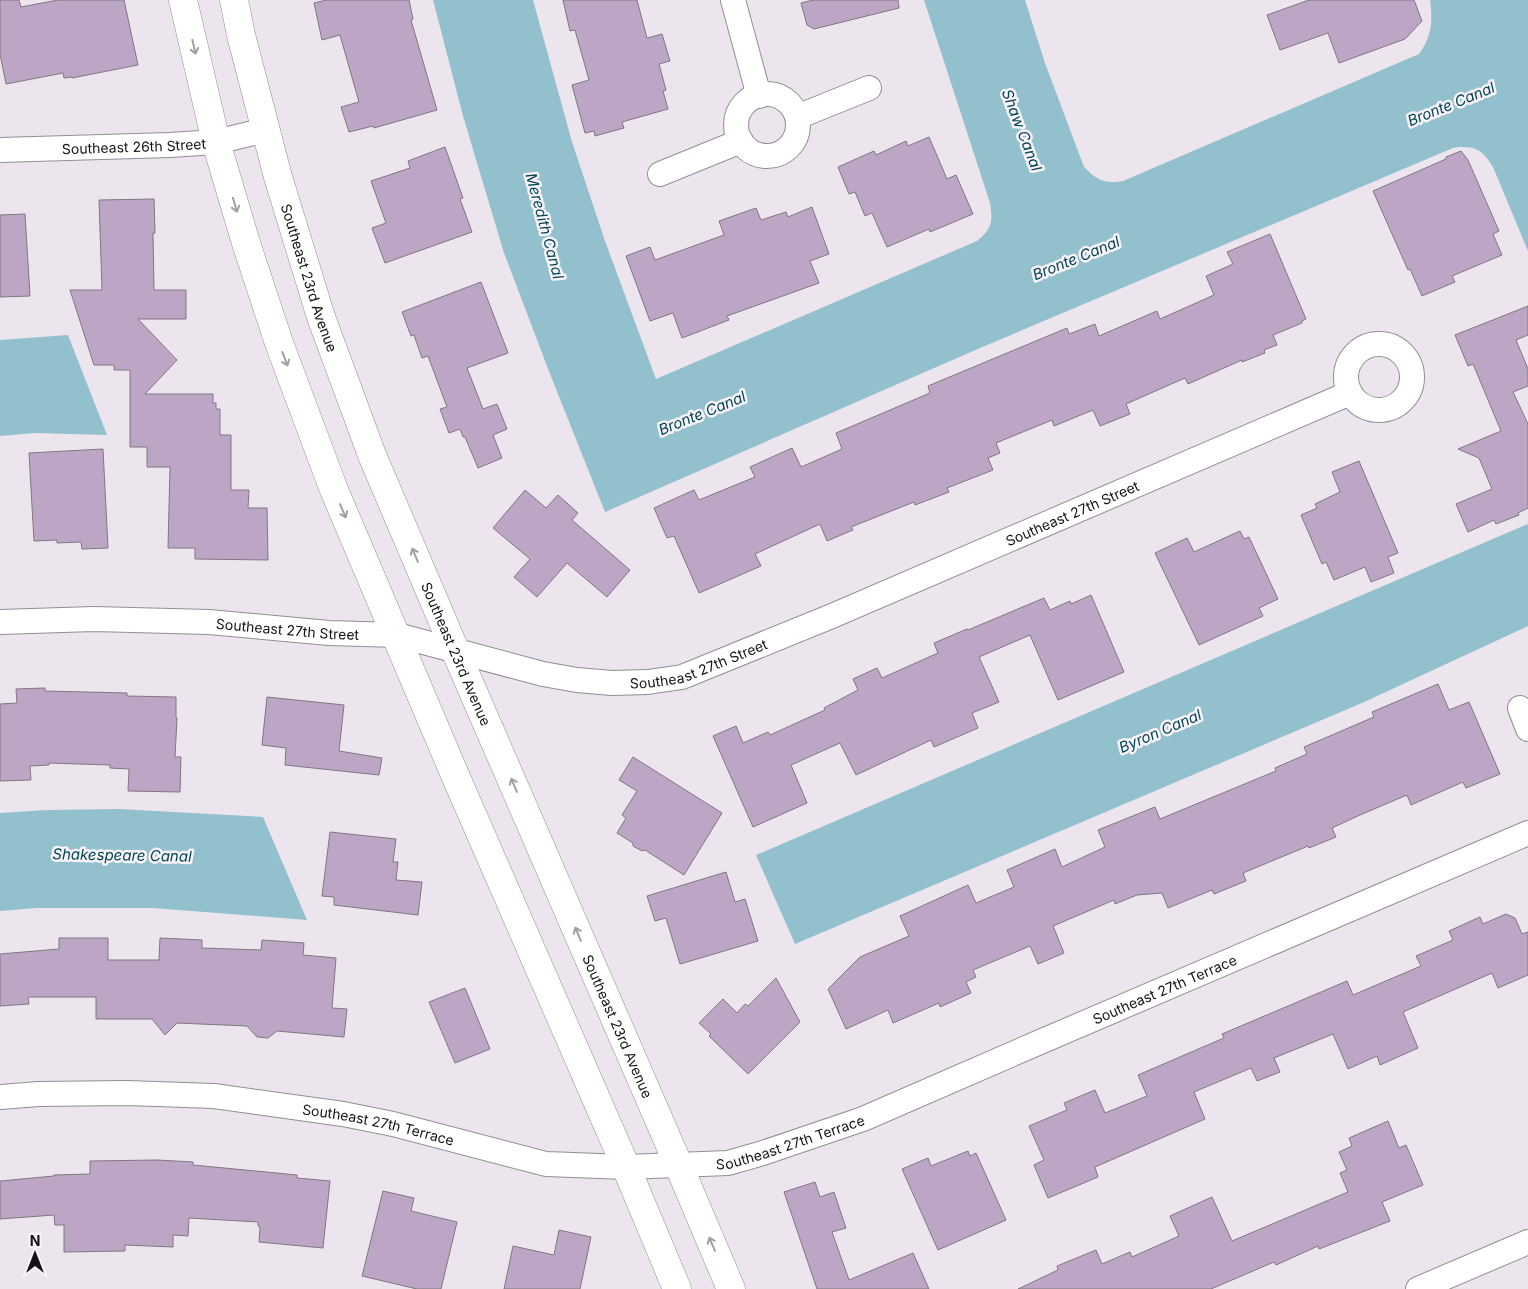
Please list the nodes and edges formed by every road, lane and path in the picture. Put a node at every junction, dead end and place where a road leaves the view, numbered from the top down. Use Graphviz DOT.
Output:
graph roads {
  1 [pos="183,0"];
  2 [pos="234,0"];
  3 [pos="733,0"];
  4 [pos="869,88"];
  5 [pos="758,96"];
  6 [pos="797,117"];
  7 [pos="266,130"];
  8 [pos="741,141"];
  9 [pos="216,142"];
  10 [pos="0,150"];
  11 [pos="660,174"];
  12 [pos="1350,394"];
  13 [pos="0,622"];
  14 [pos="397,635"];
  15 [pos="455,650"];
  16 [pos="1528,833"];
  17 [pos="0,1097"];
  18 [pos="679,1166"];
  19 [pos="626,1167"];
  20 [pos="1528,1242"];
  21 [pos="677,1289"];
  22 [pos="731,1289"];
  23 [pos="1418,1289"];
  1 -- 9 [label="street, one-way"];
  2 -- 7 [label="street, Southeast 23rd Avenue"];
  3 -- 5 [label="street"];
  4 -- 6 [label="street"];
  5 -- 6 [label="street"];
  5 -- 8 [label="street"];
  6 -- 8 [label="street"];
  7 -- 9 [label="street, Southeast 26th Street"];
  15 -- 7 [label="street, Southeast 23rd Avenue, one-way"];
  8 -- 11 [label="street"];
  9 -- 10 [label="street, Southeast 26th Street"];
  9 -- 14 [label="street, one-way"];
  12 -- 15 [label="street, Southeast 27th Street"];
  13 -- 14 [label="street, Southeast 27th Street"];
  14 -- 15 [label="street, Southeast 27th Street"];
  14 -- 19 [label="street"];
  18 -- 15 [label="street, Southeast 23rd Avenue, one-way"];
  16 -- 18 [label="street, Southeast 27th Terrace"];
  17 -- 19 [label="street, Southeast 27th Terrace"];
  18 -- 19 [label="street, Southeast 27th Terrace"];
  22 -- 18 [label="street, Southeast 23rd Avenue, one-way"];
  19 -- 21 [label="street"];
  20 -- 23 [label="street"];
}
